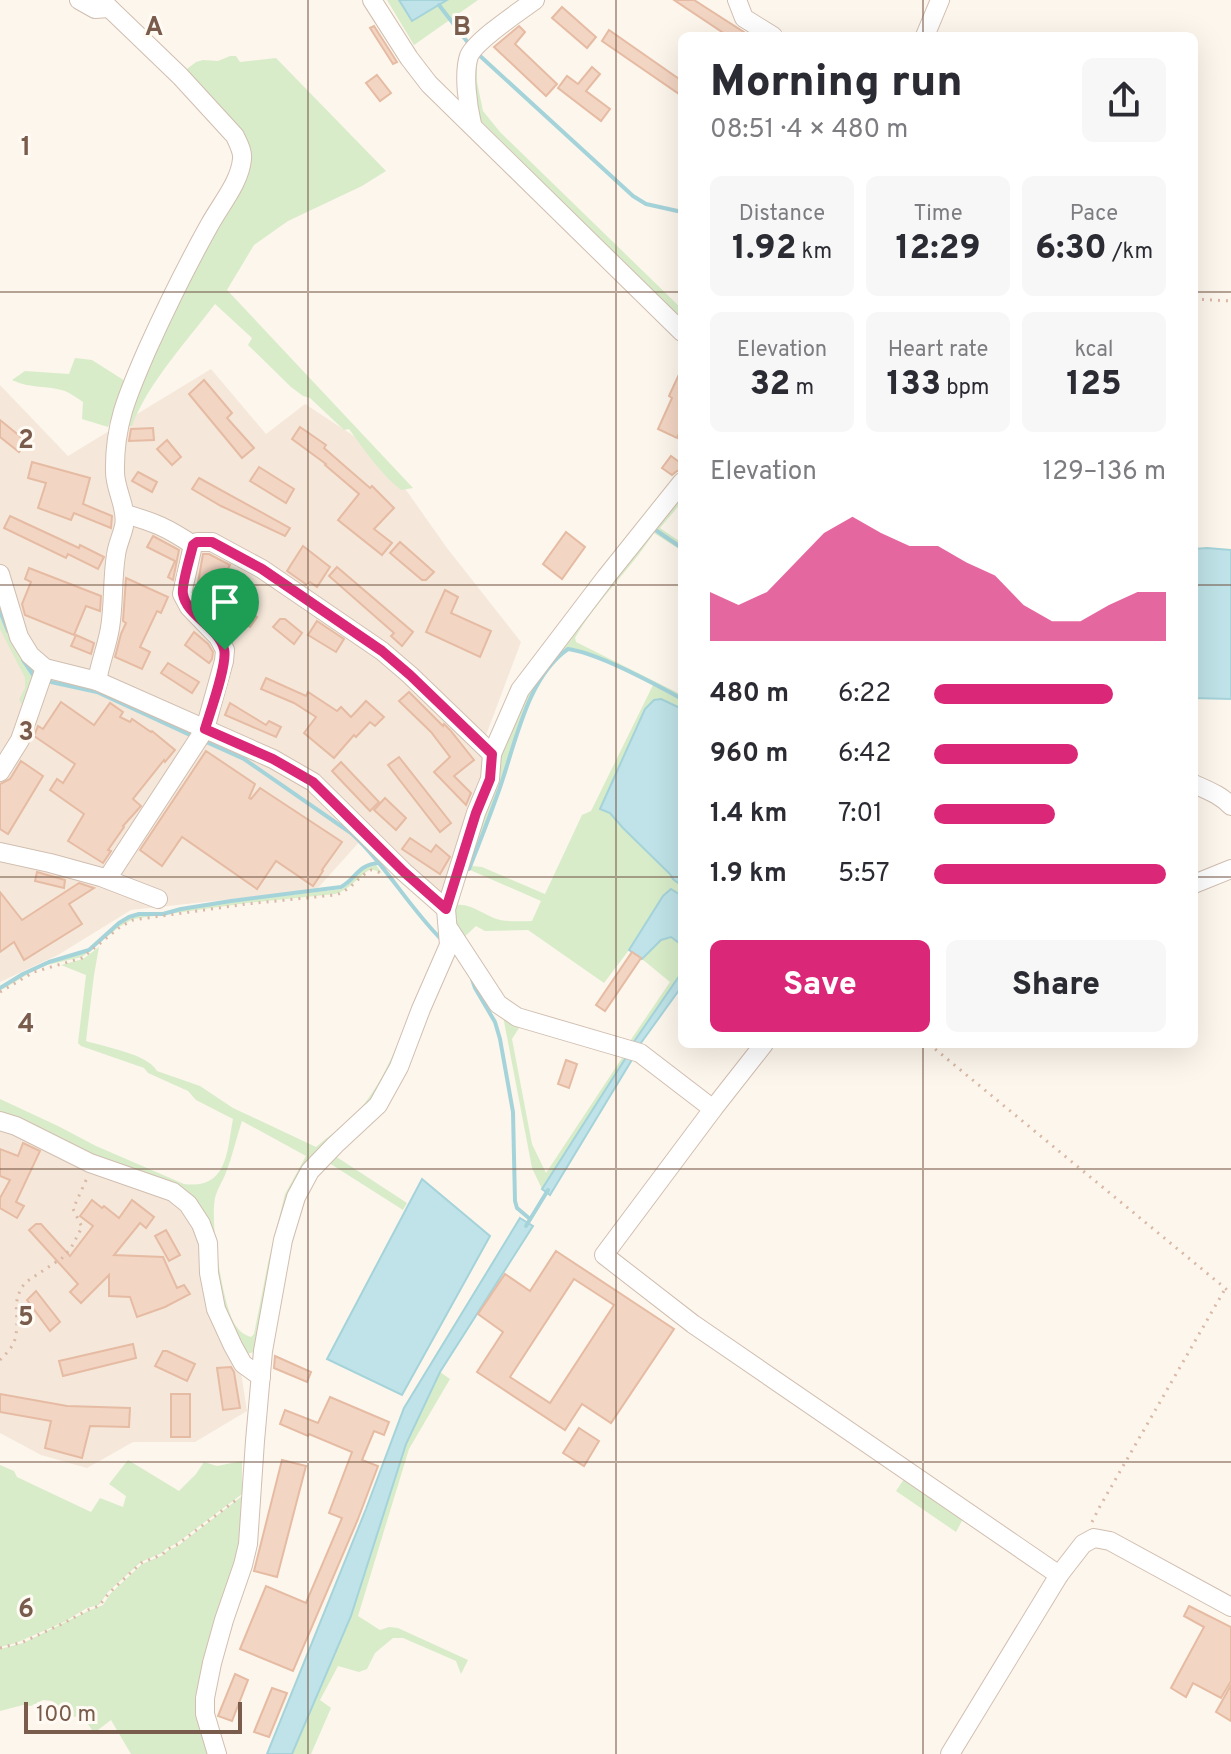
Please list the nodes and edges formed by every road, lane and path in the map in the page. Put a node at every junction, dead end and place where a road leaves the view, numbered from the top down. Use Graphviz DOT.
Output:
graph roads {
  1 [pos="79,0"];
  2 [pos="372,0"];
  3 [pos="535,0"];
  4 [pos="737,0"];
  5 [pos="940,0"];
  6 [pos="105,4"];
  7 [pos="767,32"];
  8 [pos="927,32"];
  9 [pos="472,124"];
  10 [pos="1198,299"];
  11 [pos="1231,301"];
  12 [pos="678,328"];
  13 [pos="678,487"];
  14 [pos="125,514"];
  15 [pos="193,545"];
  16 [pos="0,574"];
  17 [pos="45,668"];
  18 [pos="97,681"];
  19 [pos="205,729"];
  20 [pos="492,754"];
  21 [pos="0,772"];
  22 [pos="1198,786"];
  23 [pos="1231,806"];
  24 [pos="0,852"];
  25 [pos="1231,869"];
  26 [pos="404,872"];
  27 [pos="107,879"];
  28 [pos="1198,882"];
  29 [pos="158,899"];
  30 [pos="447,918"];
  31 [pos="0,992"];
  32 [pos="761,1048"];
  33 [pos="934,1048"];
  34 [pos="713,1109"];
  35 [pos="0,1121"];
  36 [pos="94,1164"];
  37 [pos="1225,1288"];
  38 [pos="1231,1293"];
  39 [pos="0,1360"];
  40 [pos="261,1377"];
  41 [pos="252,1487"];
  42 [pos="1083,1544"];
  43 [pos="1059,1575"];
  44 [pos="1231,1607"];
  45 [pos="0,1648"];
  46 [pos="217,1754"];
  47 [pos="950,1754"];
  1 -- 6 [label="street"];
  2 -- 9 [label="street"];
  3 -- 9 [label="street"];
  4 -- 7 [label="street"];
  5 -- 8 [label="street"];
  6 -- 14 [label="street"];
  9 -- 12 [label="street"];
  10 -- 11 [label="path"];
  13 -- 20 [label="street"];
  14 -- 15 [label="street"];
  14 -- 18 [label="street"];
  15 -- 19 [label="street"];
  15 -- 20 [label="street"];
  16 -- 17 [label="street"];
  17 -- 18 [label="street"];
  17 -- 21 [label="street"];
  18 -- 19 [label="street"];
  19 -- 26 [label="street"];
  19 -- 27 [label="street"];
  20 -- 30 [label="street"];
  22 -- 23 [label="street"];
  24 -- 27 [label="street"];
  25 -- 28 [label="street"];
  26 -- 30 [label="street"];
  26 -- 31 [label="path"];
  27 -- 29 [label="street"];
  30 -- 34 [label="street"];
  30 -- 40 [label="street"];
  32 -- 34 [label="street"];
  33 -- 37 [label="path"];
  34 -- 43 [label="street"];
  35 -- 36 [label="street"];
  36 -- 39 [label="path"];
  36 -- 40 [label="street"];
  37 -- 38 [label="path"];
  37 -- 42 [label="path"];
  40 -- 41 [label="street"];
  41 -- 45 [label="path"];
  41 -- 46 [label="street"];
  42 -- 43 [label="street"];
  42 -- 44 [label="street"];
  43 -- 47 [label="street"];
}
